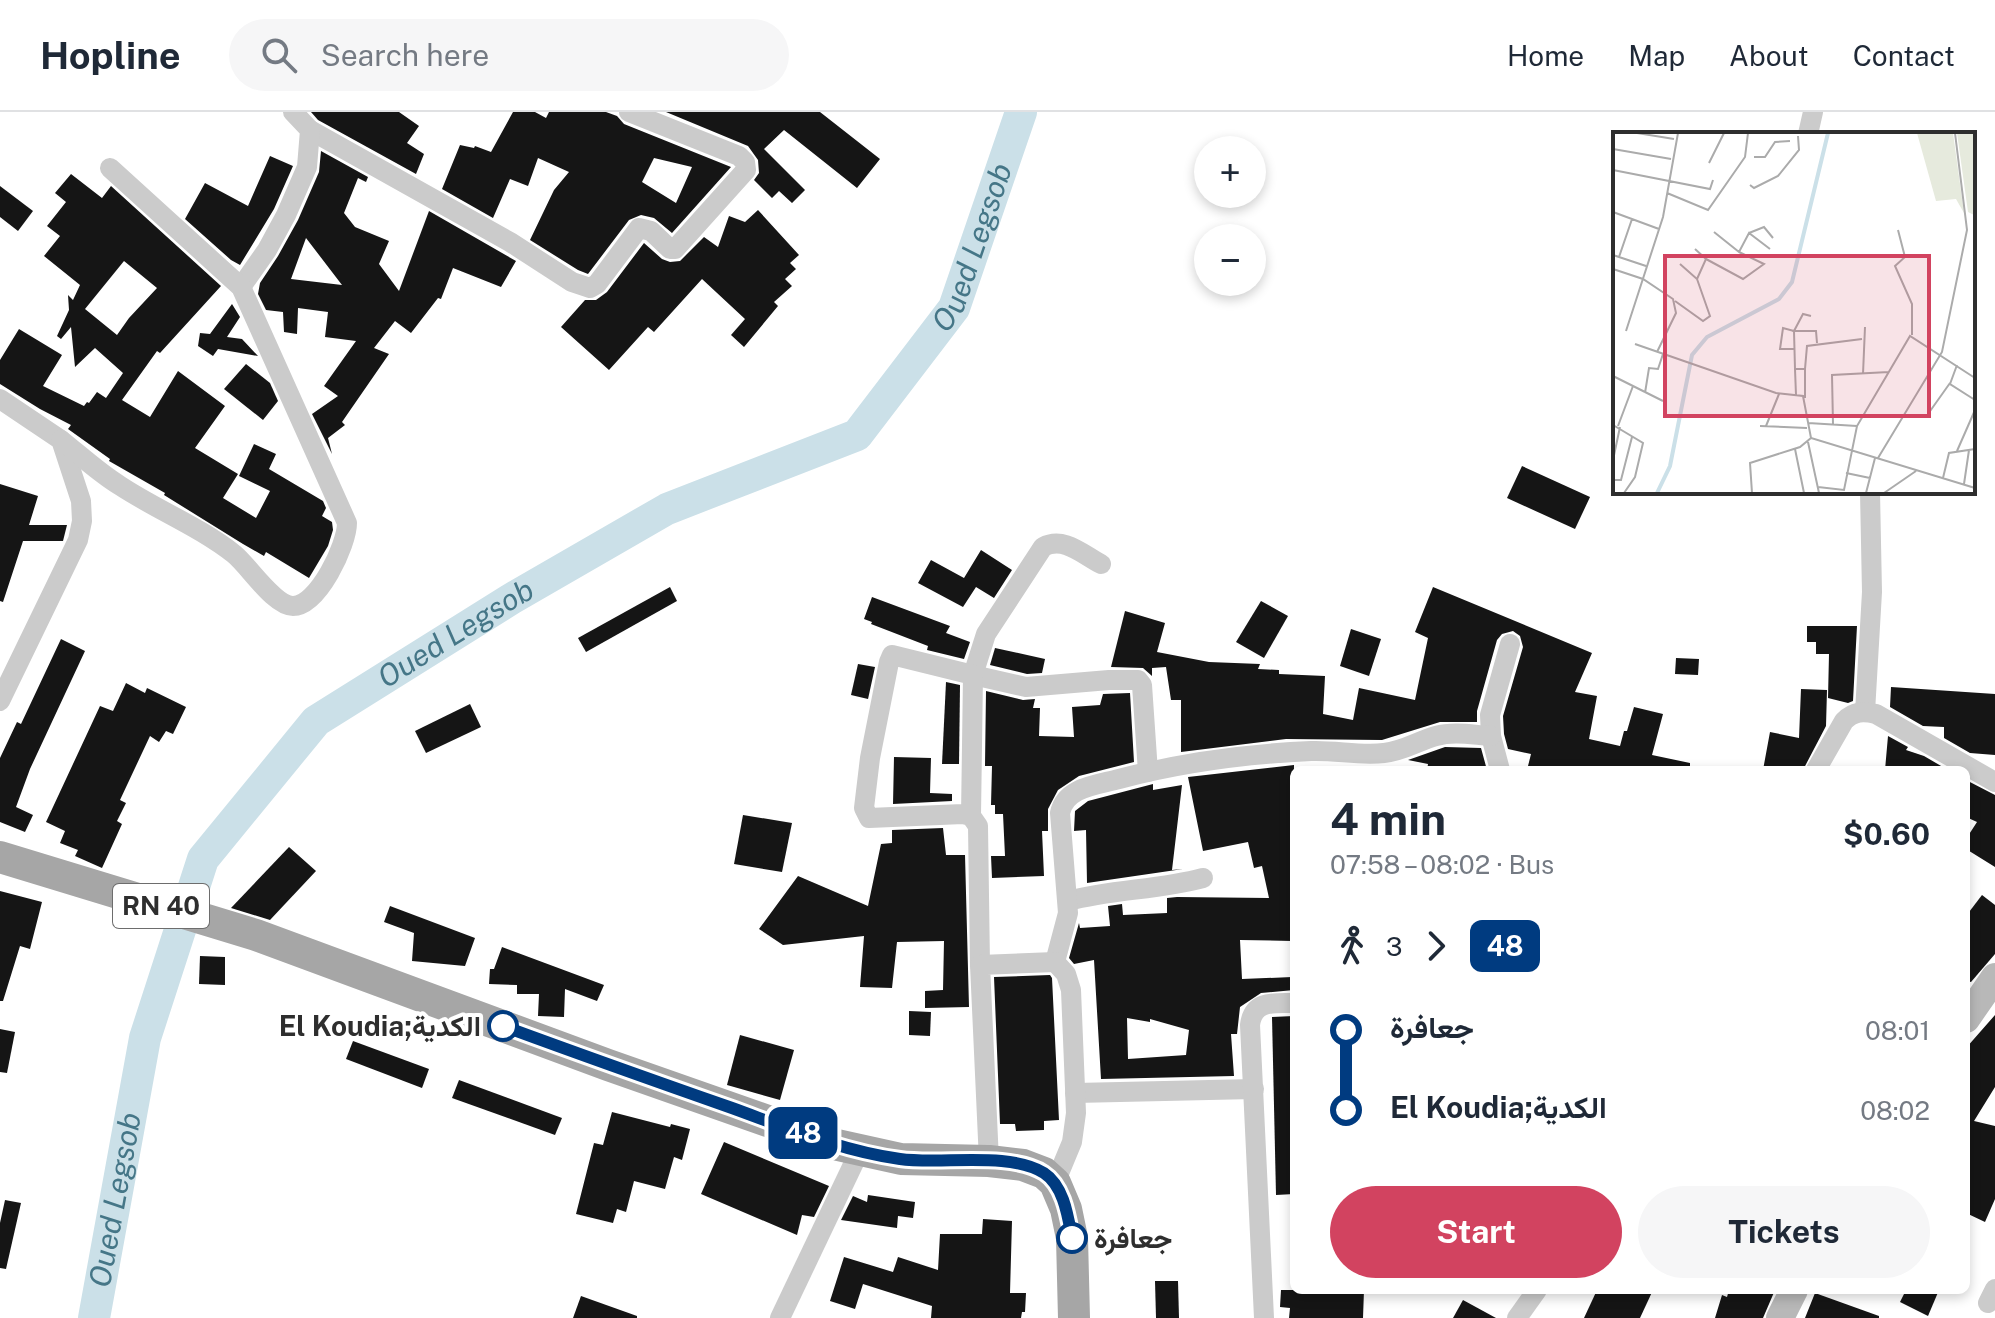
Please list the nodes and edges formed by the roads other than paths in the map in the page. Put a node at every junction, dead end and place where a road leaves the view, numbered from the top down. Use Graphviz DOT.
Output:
graph roads {
  1 [pos="293,112"];
  2 [pos="629,112"];
  3 [pos="1813,112"];
  4 [pos="310,130"];
  5 [pos="1808,132"];
  6 [pos="110,168"];
  7 [pos="241,287"];
  8 [pos="0,399"];
  9 [pos="61,440"];
  10 [pos="1870,494"];
  11 [pos="1101,564"];
  12 [pos="1510,644"];
  13 [pos="973,675"];
  14 [pos="0,701"];
  15 [pos="1865,712"];
  16 [pos="1491,736"];
  17 [pos="1499,766"];
  18 [pos="1818,766"];
  19 [pos="1967,766"];
  20 [pos="1970,768"];
  21 [pos="1148,772"];
  22 [pos="1995,782"];
  23 [pos="971,816"];
  24 [pos="0,857"];
  25 [pos="1203,878"];
  26 [pos="1068,901"];
  27 [pos="1055,962"];
  28 [pos="980,965"];
  29 [pos="1995,977"];
  30 [pos="1290,1003"];
  31 [pos="1970,1013"];
  32 [pos="1254,1089"];
  33 [pos="1075,1093"];
  34 [pos="860,1150"];
  35 [pos="989,1161"];
  36 [pos="1055,1183"];
  37 [pos="1534,1294"];
  38 [pos="1792,1294"];
  39 [pos="780,1318"];
  40 [pos="1074,1318"];
  41 [pos="1264,1318"];
  42 [pos="1517,1318"];
  43 [pos="1780,1318"];
  1 -- 4 [label="street"];
  2 -- 4 [label="street"];
  3 -- 5 [label="street"];
  4 -- 7 [label="street"];
  6 -- 7 [label="street"];
  7 -- 9 [label="street"];
  8 -- 9 [label="street"];
  9 -- 14 [label="street"];
  10 -- 15 [label="street"];
  11 -- 13 [label="street"];
  12 -- 16 [label="street"];
  13 -- 21 [label="street"];
  13 -- 23 [label="street"];
  13 -- 23 [label="street"];
  15 -- 18 [label="street"];
  15 -- 19 [label="street"];
  16 -- 17 [label="street"];
  16 -- 21 [label="street"];
  20 -- 22 [label="street"];
  21 -- 26 [label="street"];
  23 -- 28 [label="street"];
  24 -- 34 [label="main road, RN 40"];
  25 -- 26 [label="street"];
  26 -- 27 [label="street"];
  27 -- 28 [label="street"];
  27 -- 33 [label="street"];
  28 -- 35 [label="street"];
  29 -- 31 [label="main road"];
  30 -- 32 [label="street"];
  32 -- 33 [label="street"];
  32 -- 41 [label="street"];
  33 -- 36 [label="street"];
  34 -- 35 [label="main road, RN 40"];
  34 -- 39 [label="street"];
  35 -- 36 [label="main road, RN 40"];
  36 -- 40 [label="main road"];
  37 -- 42 [label="street"];
  38 -- 43 [label="main road"];
}
